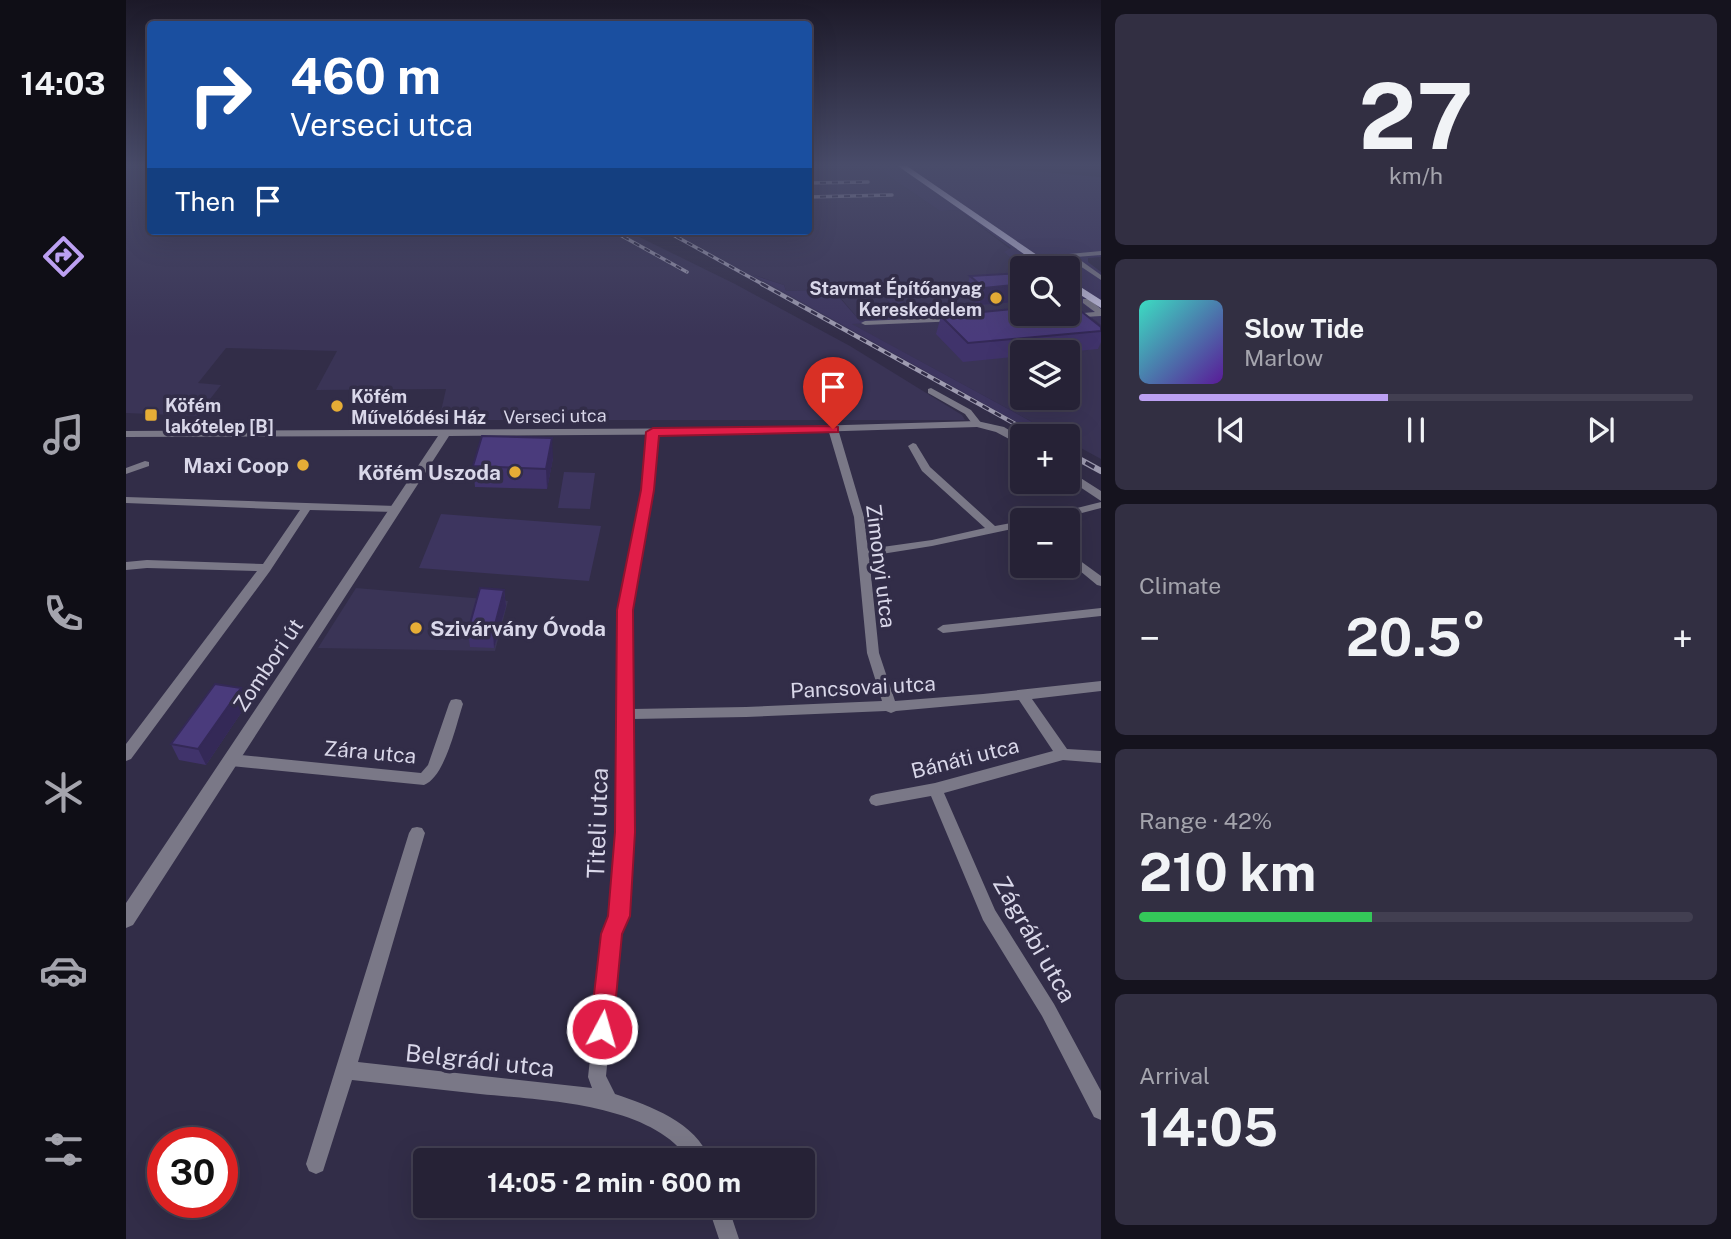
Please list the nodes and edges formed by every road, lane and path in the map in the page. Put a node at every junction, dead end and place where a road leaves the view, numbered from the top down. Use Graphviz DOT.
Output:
graph roads {
  1 [pos="983,222"];
  2 [pos="1060,250"];
  3 [pos="1101,253"];
  4 [pos="1033,256"];
  5 [pos="1069,256"];
  6 [pos="1080,264"];
  7 [pos="1101,278"];
  8 [pos="1080,286"];
  9 [pos="1080,288"];
  10 [pos="1101,298"];
  11 [pos="1086,301"];
  12 [pos="1101,305"];
  13 [pos="1101,313"];
  14 [pos="1080,315"];
  15 [pos="962,319"];
  16 [pos="865,323"];
  17 [pos="931,391"];
  18 [pos="981,424"];
  19 [pos="833,429"];
  20 [pos="653,432"];
  21 [pos="126,434"];
  22 [pos="446,434"];
  23 [pos="1010,435"];
  24 [pos="913,446"];
  25 [pos="145,464"];
  26 [pos="126,471"];
  27 [pos="1080,483"];
  28 [pos="1101,498"];
  29 [pos="126,500"];
  30 [pos="1101,505"];
  31 [pos="307,507"];
  32 [pos="396,509"];
  33 [pos="1080,510"];
  34 [pos="1010,526"];
  35 [pos="993,530"];
  36 [pos="863,553"];
  37 [pos="1080,565"];
  38 [pos="126,566"];
  39 [pos="266,568"];
  40 [pos="1101,582"];
  41 [pos="1101,612"];
  42 [pos="943,629"];
  43 [pos="1101,686"];
  44 [pos="1023,696"];
  45 [pos="456,704"];
  46 [pos="891,708"];
  47 [pos="626,714"];
  48 [pos="1063,754"];
  49 [pos="126,755"];
  50 [pos="1101,757"];
  51 [pos="231,760"];
  52 [pos="935,789"];
  53 [pos="876,800"];
  54 [pos="417,833"];
  55 [pos="126,919"];
  56 [pos="346,1070"];
  57 [pos="608,1101"];
  58 [pos="1101,1110"];
  59 [pos="691,1148"];
  60 [pos="316,1164"];
  61 [pos="722,1218"];
  62 [pos="729,1239"];
  1 -- 4 [label="main road"];
  2 -- 5 [label="street"];
  3 -- 5 [label="street"];
  6 -- 7 [label="street"];
  8 -- 10 [label="main road"];
  9 -- 12 [label="main road"];
  11 -- 13 [label="street"];
  13 -- 14 [label="street"];
  15 -- 16 [label="street"];
  17 -- 18 [label="street"];
  18 -- 19 [label="street, Verseci utca"];
  18 -- 23 [label="street"];
  19 -- 20 [label="street, Verseci utca"];
  19 -- 36 [label="street, Zimonyi utca"];
  20 -- 22 [label="street, Verseci utca"];
  20 -- 47 [label="street, Titeli utca"];
  21 -- 22 [label="street, Verseci utca"];
  22 -- 32 [label="street, Zombori út"];
  24 -- 35 [label="street"];
  25 -- 26 [label="street"];
  27 -- 28 [label="street"];
  29 -- 31 [label="street"];
  30 -- 33 [label="street"];
  31 -- 32 [label="street"];
  31 -- 39 [label="street"];
  32 -- 51 [label="street, Zombori út"];
  34 -- 35 [label="street"];
  35 -- 36 [label="street"];
  36 -- 46 [label="street, Zimonyi utca"];
  37 -- 40 [label="street"];
  38 -- 39 [label="street"];
  39 -- 49 [label="street"];
  41 -- 42 [label="street"];
  43 -- 44 [label="street, Pancsovai utca"];
  44 -- 46 [label="street, Pancsovai utca"];
  44 -- 48 [label="street, Bánáti utca"];
  45 -- 51 [label="street, Zára utca"];
  46 -- 47 [label="street, Pancsovai utca"];
  47 -- 57 [label="street, Titeli utca"];
  48 -- 50 [label="street, Bánáti utca"];
  48 -- 52 [label="street, Bánáti utca"];
  51 -- 55 [label="street, Zombori út"];
  52 -- 53 [label="street, Bánáti utca"];
  52 -- 58 [label="street, Zágrábi utca"];
  54 -- 56 [label="street"];
  56 -- 57 [label="street, Belgrádi utca"];
  56 -- 60 [label="street"];
  57 -- 59 [label="street"];
  61 -- 62 [label="street"];
}
